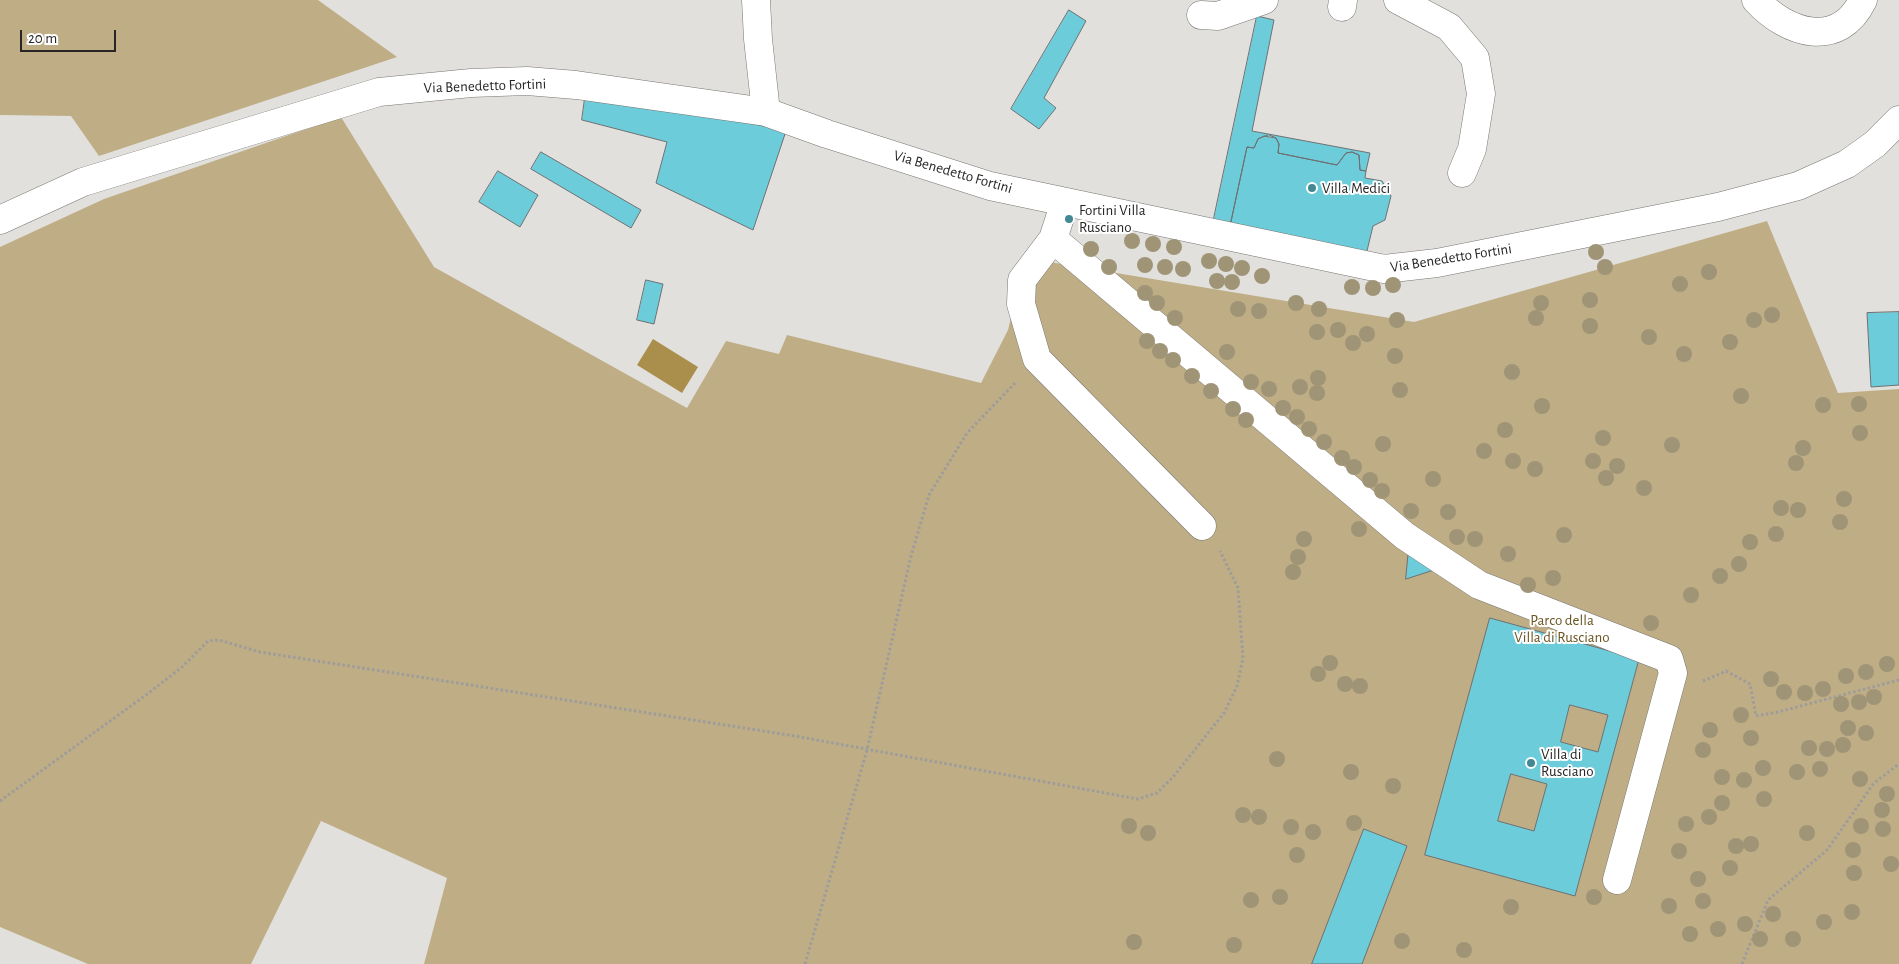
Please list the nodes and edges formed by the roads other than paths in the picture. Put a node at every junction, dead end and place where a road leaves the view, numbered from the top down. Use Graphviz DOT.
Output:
graph roads {
  1 [pos="756,0"];
  2 [pos="1264,0"];
  3 [pos="1398,0"];
  4 [pos="1756,0"];
  5 [pos="1863,0"];
  6 [pos="1200,15"];
  7 [pos="766,112"];
  8 [pos="1899,120"];
  9 [pos="1462,173"];
  10 [pos="1065,202"];
  11 [pos="0,220"];
  12 [pos="1053,239"];
  13 [pos="1202,526"];
  14 [pos="1618,880"];
  1 -- 7 [label="street"];
  2 -- 6 [label="street"];
  3 -- 9 [label="street"];
  4 -- 5 [label="street"];
  7 -- 10 [label="street, Via Benedetto Fortini"];
  7 -- 11 [label="street, Via Benedetto Fortini"];
  8 -- 10 [label="street, Via Benedetto Fortini"];
  10 -- 12 [label="street"];
  12 -- 13 [label="street"];
  12 -- 14 [label="street"];
}
